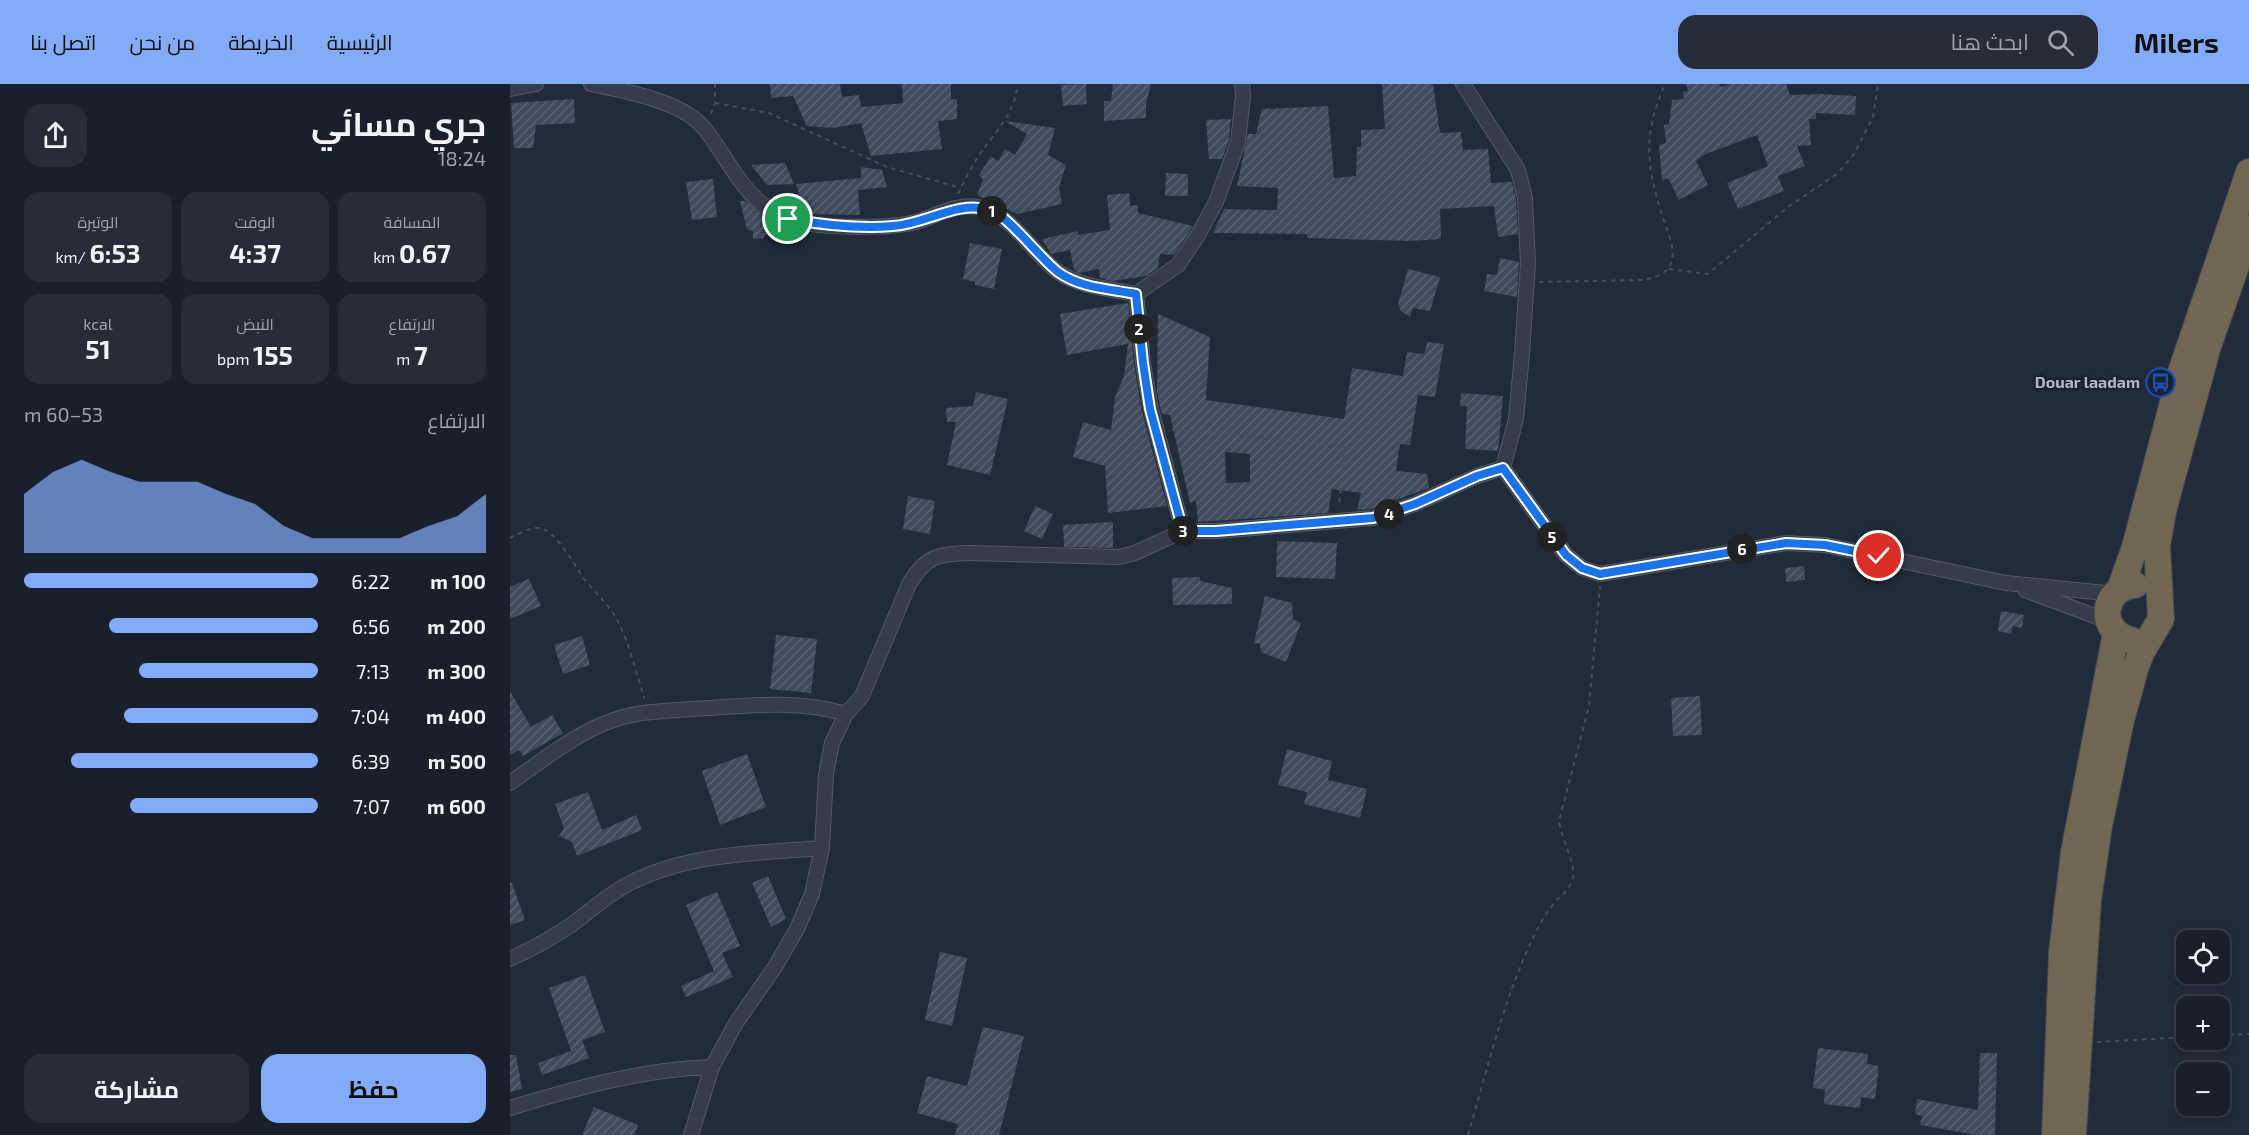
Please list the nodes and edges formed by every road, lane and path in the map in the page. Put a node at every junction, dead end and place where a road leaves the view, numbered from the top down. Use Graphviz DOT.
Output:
graph roads {
  1 [pos="536,84"];
  2 [pos="591,84"];
  3 [pos="715,84"];
  4 [pos="1017,84"];
  5 [pos="1242,84"];
  6 [pos="1463,84"];
  7 [pos="1665,84"];
  8 [pos="1878,84"];
  9 [pos="510,88"];
  10 [pos="715,103"];
  11 [pos="703,127"];
  12 [pos="2249,172"];
  13 [pos="961,188"];
  14 [pos="949,210"];
  15 [pos="2249,229"];
  16 [pos="1669,269"];
  17 [pos="1527,282"];
  18 [pos="1136,294"];
  19 [pos="1157,431"];
  20 [pos="1503,468"];
  21 [pos="1338,522"];
  22 [pos="1183,531"];
  23 [pos="510,538"];
  24 [pos="1600,574"];
  25 [pos="2006,583"];
  26 [pos="2117,592"];
  27 [pos="2159,601"];
  28 [pos="2112,627"];
  29 [pos="2151,634"];
  30 [pos="648,712"];
  31 [pos="846,714"];
  32 [pos="510,783"];
  33 [pos="822,848"];
  34 [pos="510,959"];
  35 [pos="2249,1034"];
  36 [pos="2230,1035"];
  37 [pos="2176,1038"];
  38 [pos="2079,1043"];
  39 [pos="712,1067"];
  40 [pos="510,1108"];
  41 [pos="691,1135"];
  42 [pos="1468,1135"];
  43 [pos="2055,1135"];
  44 [pos="2073,1135"];
  1 -- 9 [label="street"];
  2 -- 11 [label="street"];
  3 -- 10 [label="path"];
  4 -- 13 [label="path"];
  5 -- 18 [label="street"];
  6 -- 17 [label="street"];
  7 -- 16 [label="path"];
  8 -- 16 [label="path"];
  10 -- 11 [label="path"];
  10 -- 13 [label="path"];
  11 -- 14 [label="street"];
  12 -- 26 [label="highway"];
  13 -- 14 [label="path"];
  14 -- 18 [label="street"];
  15 -- 27 [label="highway"];
  16 -- 17 [label="path"];
  17 -- 20 [label="street"];
  18 -- 19 [label="street"];
  19 -- 21 [label="path"];
  19 -- 22 [label="street"];
  20 -- 21 [label="street"];
  20 -- 24 [label="street"];
  21 -- 22 [label="street"];
  22 -- 31 [label="street"];
  23 -- 30 [label="path"];
  24 -- 25 [label="street"];
  24 -- 42 [label="path"];
  25 -- 26 [label="street"];
  25 -- 28 [label="street"];
  26 -- 27 [label="highway"];
  26 -- 28 [label="highway"];
  27 -- 29 [label="highway"];
  28 -- 29 [label="highway"];
  28 -- 43 [label="highway"];
  29 -- 38 [label="highway"];
  30 -- 31 [label="street"];
  30 -- 32 [label="street"];
  31 -- 33 [label="street"];
  33 -- 34 [label="street"];
  33 -- 39 [label="street"];
  35 -- 36 [label="path"];
  37 -- 38 [label="path"];
  38 -- 44 [label="highway"];
  39 -- 40 [label="street"];
  39 -- 41 [label="street"];
}
